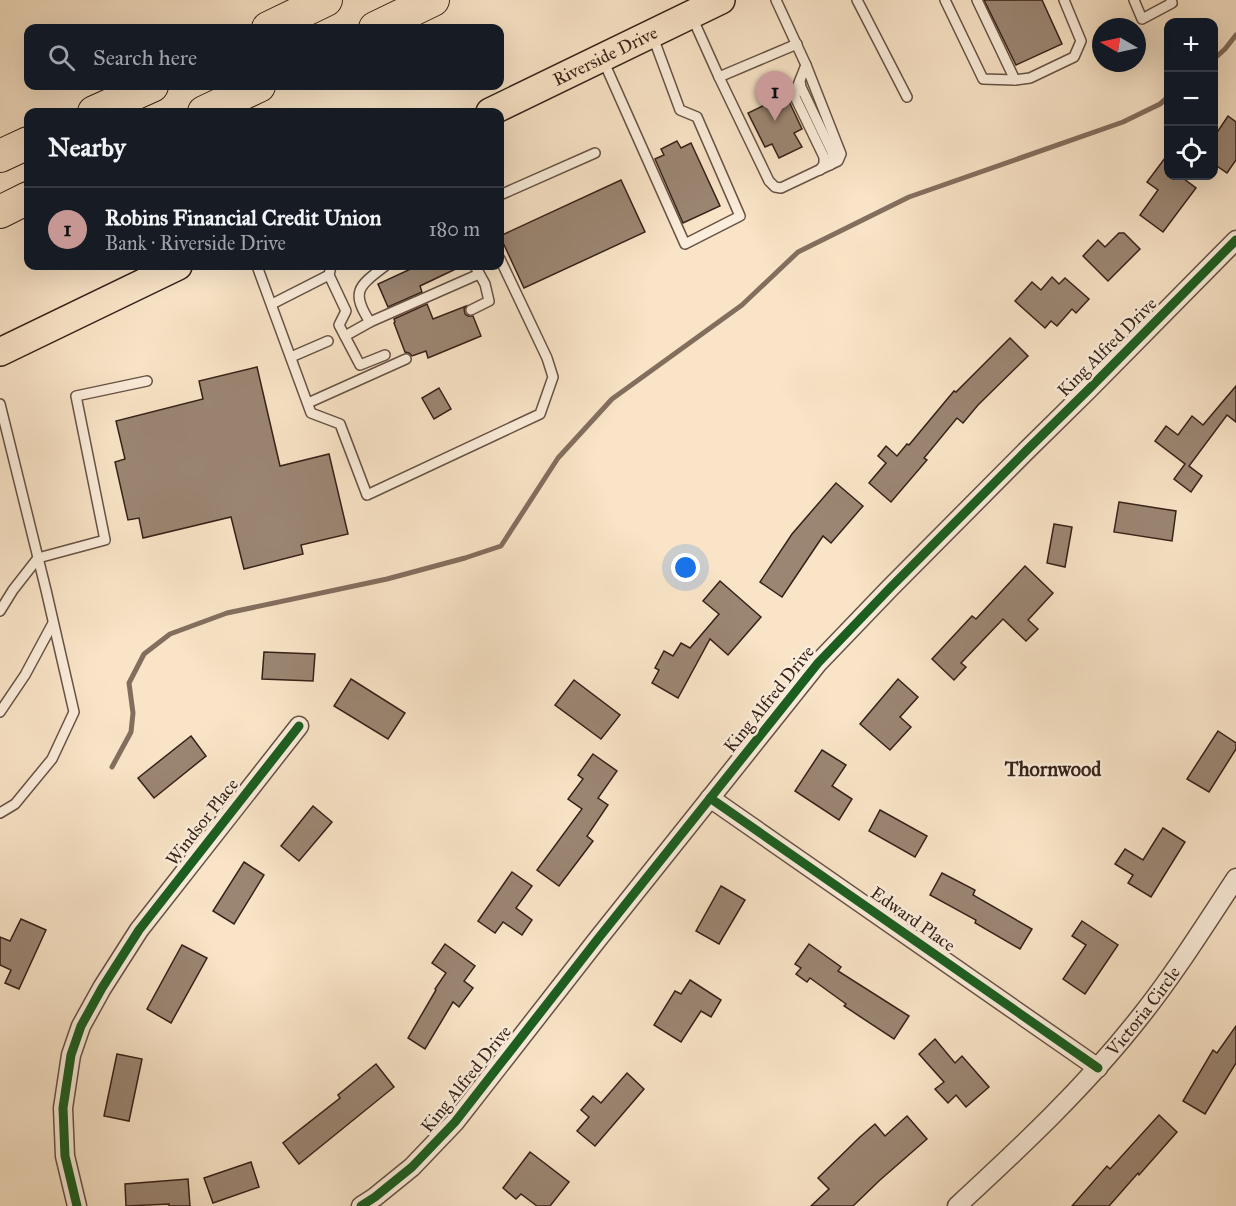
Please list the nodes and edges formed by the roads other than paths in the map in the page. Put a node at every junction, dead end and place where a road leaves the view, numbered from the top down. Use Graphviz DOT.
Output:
graph roads {
  1 [pos="326,0"];
  2 [pos="432,0"];
  3 [pos="721,0"];
  4 [pos="776,0"];
  5 [pos="857,0"];
  6 [pos="945,0"];
  7 [pos="977,0"];
  8 [pos="1064,0"];
  9 [pos="1134,0"];
  10 [pos="1171,0"];
  11 [pos="692,15"];
  12 [pos="276,24"];
  13 [pos="383,24"];
  14 [pos="652,34"];
  15 [pos="797,44"];
  16 [pos="602,58"];
  17 [pos="806,64"];
  18 [pos="719,77"];
  19 [pos="1015,80"];
  20 [pos="800,81"];
  21 [pos="143,90"];
  22 [pos="251,90"];
  23 [pos="907,97"];
  24 [pos="103,108"];
  25 [pos="212,108"];
  26 [pos="498,108"];
  27 [pos="24,145"];
  28 [pos="595,153"];
  29 [pos="0,156"];
  30 [pos="830,165"];
  31 [pos="820,170"];
  32 [pos="504,193"];
  33 [pos="24,200"];
  34 [pos="0,212"];
  35 [pos="1236,240"];
  36 [pos="504,267"];
  37 [pos="170,270"];
  38 [pos="259,270"];
  39 [pos="330,270"];
  40 [pos="380,270"];
  41 [pos="477,270"];
  42 [pos="272,304"];
  43 [pos="471,310"];
  44 [pos="370,322"];
  45 [pos="345,336"];
  46 [pos="328,341"];
  47 [pos="0,352"];
  48 [pos="385,355"];
  49 [pos="291,357"];
  50 [pos="406,359"];
  51 [pos="147,381"];
  52 [pos="308,403"];
  53 [pos="0,404"];
  54 [pos="2,420"];
  55 [pos="38,558"];
  56 [pos="0,612"];
  57 [pos="53,623"];
  58 [pos="0,712"];
  59 [pos="299,726"];
  60 [pos="710,798"];
  61 [pos="0,813"];
  62 [pos="1236,878"];
  63 [pos="1098,1068"];
  64 [pos="77,1206"];
  65 [pos="361,1206"];
  66 [pos="957,1206"];
  1 -- 12 [label="highway"];
  2 -- 13 [label="highway"];
  3 -- 11 [label="main road, Riverside Drive"];
  4 -- 15 [label="lane"];
  5 -- 23 [label="lane"];
  6 -- 19 [label="lane"];
  7 -- 19 [label="lane"];
  8 -- 19 [label="lane"];
  9 -- 10 [label="lane"];
  11 -- 14 [label="main road, Riverside Drive"];
  11 -- 18 [label="lane"];
  14 -- 16 [label="main road, Riverside Drive"];
  14 -- 16 [label="lane"];
  15 -- 17 [label="lane"];
  15 -- 18 [label="lane"];
  16 -- 26 [label="main road, Riverside Drive"];
  17 -- 20 [label="lane"];
  17 -- 30 [label="lane"];
  18 -- 31 [label="lane"];
  20 -- 30 [label="lane"];
  20 -- 31 [label="lane"];
  21 -- 24 [label="highway"];
  22 -- 25 [label="highway"];
  27 -- 29 [label="highway"];
  28 -- 32 [label="lane"];
  30 -- 31 [label="lane"];
  33 -- 34 [label="highway"];
  35 -- 60 [label="street, King Alfred Drive"];
  36 -- 52 [label="lane"];
  37 -- 47 [label="main road"];
  38 -- 42 [label="lane"];
  39 -- 42 [label="lane"];
  39 -- 45 [label="lane"];
  40 -- 44 [label="lane"];
  41 -- 43 [label="lane"];
  41 -- 44 [label="lane"];
  42 -- 49 [label="lane"];
  44 -- 45 [label="lane"];
  45 -- 48 [label="lane"];
  46 -- 49 [label="lane"];
  49 -- 52 [label="lane"];
  50 -- 52 [label="lane"];
  51 -- 55 [label="lane"];
  53 -- 54 [label="lane"];
  54 -- 55 [label="lane"];
  55 -- 56 [label="lane"];
  55 -- 57 [label="lane"];
  57 -- 58 [label="lane"];
  57 -- 61 [label="lane"];
  59 -- 64 [label="street, Windsor Place"];
  60 -- 63 [label="street, Edward Place"];
  60 -- 65 [label="street, King Alfred Drive"];
  62 -- 63 [label="street, Victoria Circle"];
  63 -- 66 [label="street, Victoria Circle"];
}
